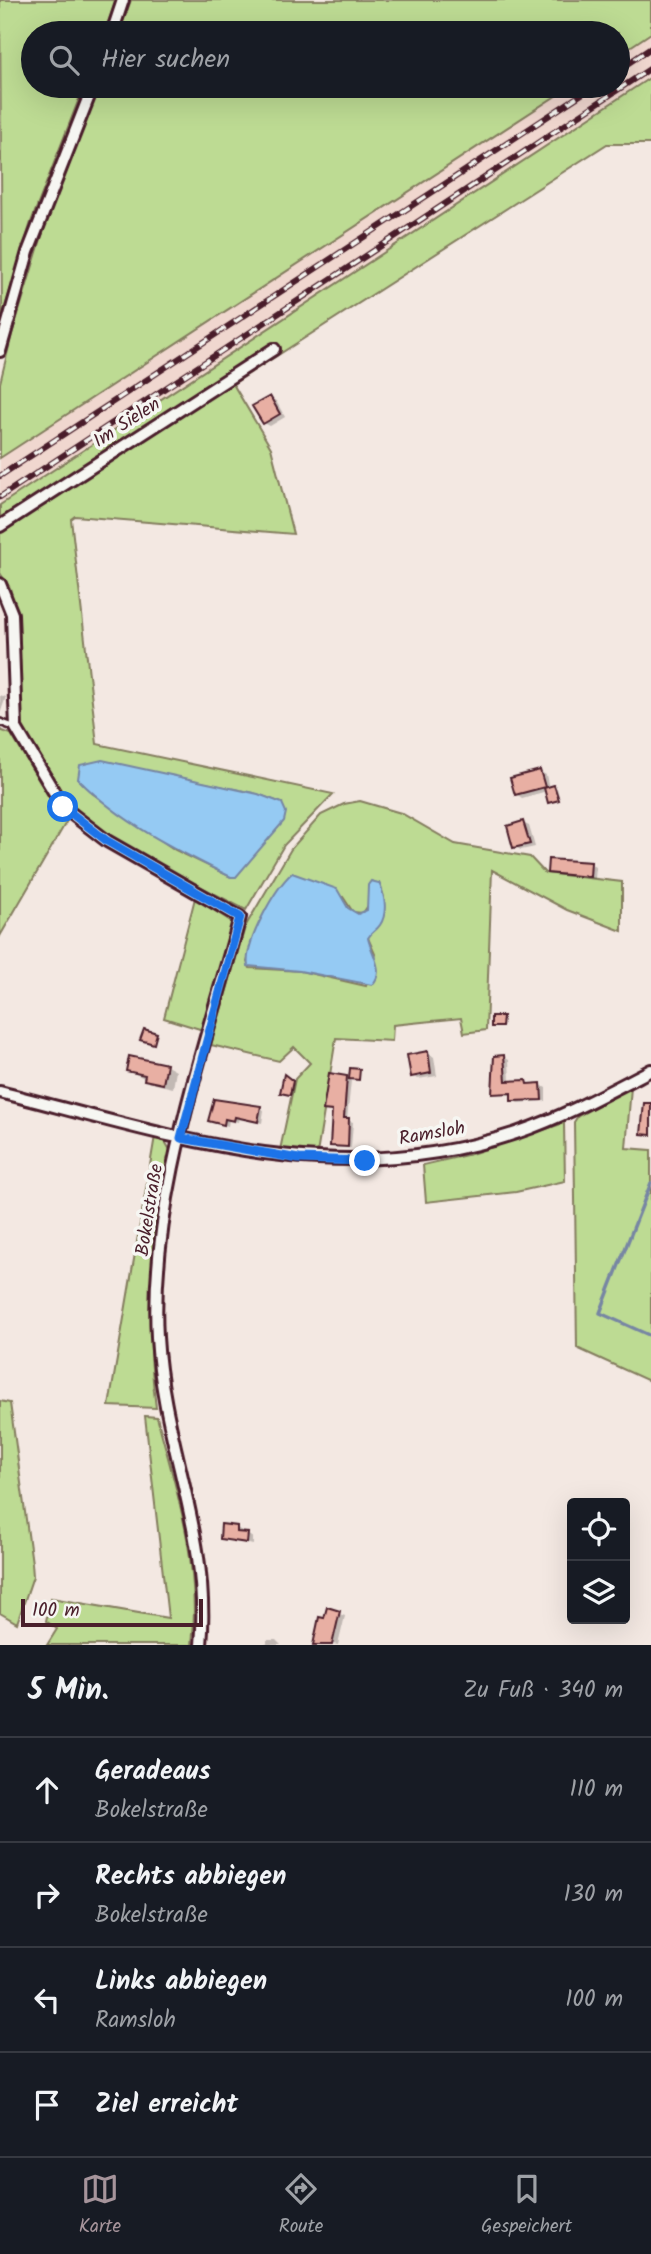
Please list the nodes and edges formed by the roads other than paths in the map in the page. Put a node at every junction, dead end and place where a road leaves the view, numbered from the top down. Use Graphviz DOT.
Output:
graph roads {
  1 [pos="123,0"];
  2 [pos="116,21"];
  3 [pos="88,98"];
  4 [pos="274,349"];
  5 [pos="0,351"];
  6 [pos="0,526"];
  7 [pos="0,584"];
  8 [pos="0,722"];
  9 [pos="16,728"];
  10 [pos="651,1070"];
  11 [pos="0,1092"];
  12 [pos="181,1138"];
  13 [pos="201,1645"];
  1 -- 2 [label="street"];
  3 -- 5 [label="street"];
  4 -- 6 [label="street, Im Sielen"];
  7 -- 9 [label="street, Bokelstraße"];
  8 -- 9 [label="lane"];
  9 -- 12 [label="street, Bokelstraße"];
  10 -- 12 [label="street, Ramsloh"];
  11 -- 12 [label="street, Ramsloh"];
  12 -- 13 [label="street, Bokelstraße"];
}
